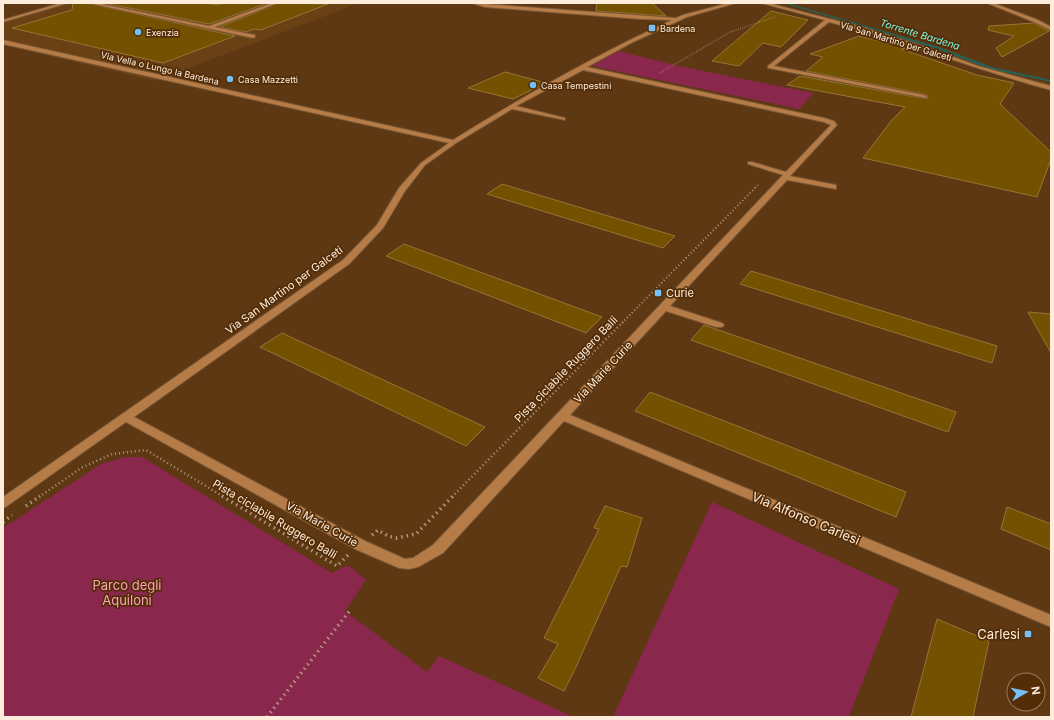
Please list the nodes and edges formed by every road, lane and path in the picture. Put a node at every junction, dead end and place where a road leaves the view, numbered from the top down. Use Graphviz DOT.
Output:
graph roads {
  1 [pos="65,3"];
  2 [pos="90,3"];
  3 [pos="276,3"];
  4 [pos="474,3"];
  5 [pos="734,3"];
  6 [pos="763,3"];
  7 [pos="989,3"];
  8 [pos="792,11"];
  9 [pos="676,20"];
  10 [pos="3,21"];
  11 [pos="827,21"];
  12 [pos="210,27"];
  13 [pos="1050,28"];
  14 [pos="253,36"];
  15 [pos="3,42"];
  16 [pos="583,68"];
  17 [pos="645,81"];
  18 [pos="1051,88"];
  19 [pos="924,96"];
  20 [pos="511,107"];
  21 [pos="563,119"];
  22 [pos="454,142"];
  23 [pos="750,163"];
  24 [pos="774,170"];
  25 [pos="785,175"];
  26 [pos="833,187"];
  27 [pos="664,306"];
  28 [pos="719,325"];
  29 [pos="562,416"];
  30 [pos="126,417"];
  31 [pos="3,503"];
  32 [pos="23,508"];
  33 [pos="16,513"];
  34 [pos="3,522"];
  35 [pos="360,545"];
  36 [pos="351,609"];
  37 [pos="1051,621"];
  38 [pos="267,717"];
  1 -- 10 [label="street"];
  2 -- 12 [label="street"];
  3 -- 12 [label="street"];
  4 -- 9 [label="street"];
  5 -- 9 [label="street, Via San Martino per Galceti"];
  6 -- 8 [label="street, Via San Martino per Galceti"];
  7 -- 13 [label="street"];
  8 -- 11 [label="street, Via San Martino per Galceti"];
  8 -- 17 [label="path"];
  9 -- 16 [label="street, Via San Martino per Galceti"];
  11 -- 18 [label="street, Via San Martino per Galceti"];
  11 -- 19 [label="street"];
  12 -- 14 [label="street"];
  15 -- 22 [label="street, Via Vella o Lungo la Bardena"];
  16 -- 17 [label="street, Via Marie Curie"];
  16 -- 20 [label="street, Via San Martino per Galceti"];
  17 -- 25 [label="street, Via Marie Curie"];
  20 -- 21 [label="street"];
  20 -- 22 [label="street, Via San Martino per Galceti"];
  22 -- 30 [label="street, Via San Martino per Galceti"];
  23 -- 24 [label="street"];
  24 -- 25 [label="street"];
  24 -- 35 [label="path, Pista ciclabile Ruggero Balli"];
  25 -- 26 [label="street"];
  25 -- 27 [label="street, Via Marie Curie"];
  27 -- 28 [label="street"];
  27 -- 29 [label="street, Via Marie Curie"];
  29 -- 35 [label="street, Via Marie Curie"];
  29 -- 37 [label="street, Via Alfonso Carlesi"];
  30 -- 31 [label="street, Via San Martino per Galceti"];
  30 -- 35 [label="street, Via Marie Curie"];
  32 -- 35 [label="path, Pista ciclabile Ruggero Balli"];
  33 -- 34 [label="path"];
  36 -- 38 [label="path"];
}
